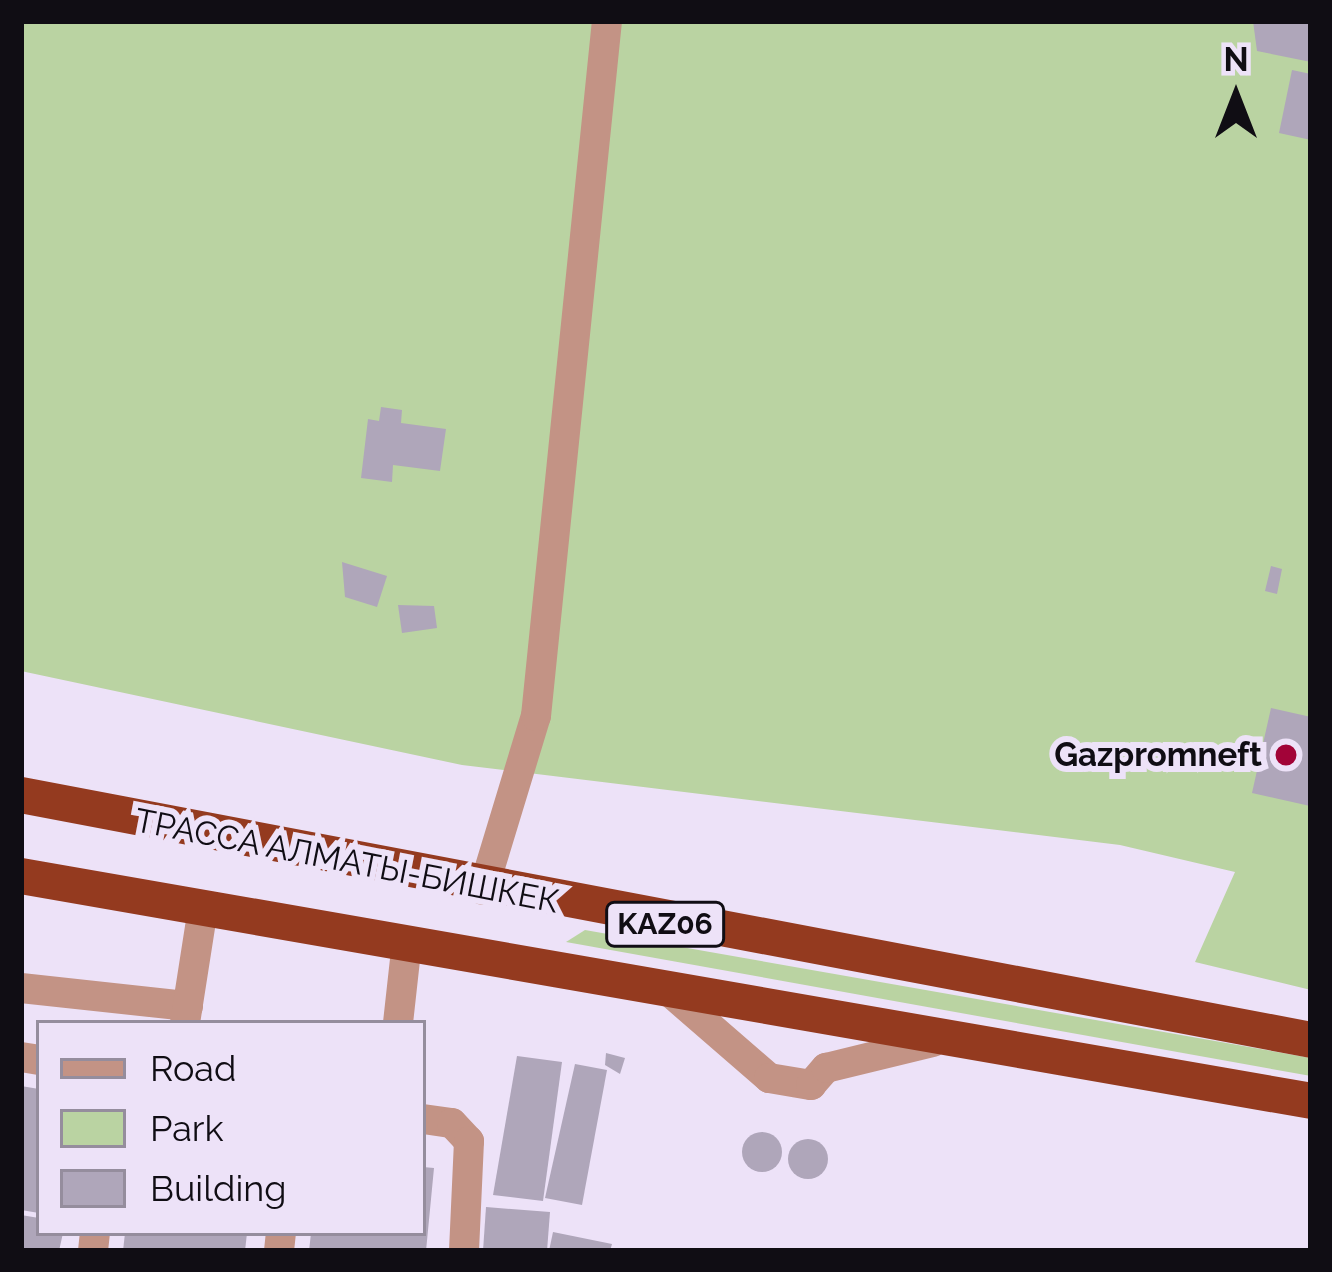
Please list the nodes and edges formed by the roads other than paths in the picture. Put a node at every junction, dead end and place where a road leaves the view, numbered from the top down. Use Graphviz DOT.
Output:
graph roads {
  1 [pos="607,21"];
  2 [pos="21,795"];
  3 [pos="21,876"];
  4 [pos="483,890"];
  5 [pos="203,908"];
  6 [pos="406,942"];
  7 [pos="655,985"];
  8 [pos="21,988"];
  9 [pos="187,1015"];
  10 [pos="398,1020"];
  11 [pos="964,1039"];
  12 [pos="1311,1040"];
  13 [pos="1311,1101"];
  14 [pos="426,1119"];
  15 [pos="464,1251"];
  1 -- 4 [label="street"];
  2 -- 4 [label="highway, ТРАССА АЛМАТЫ-БИШКЕК / KАZ06"];
  3 -- 5 [label="highway, ТРАССА АЛМАТЫ-БИШКЕК / KАZ06"];
  4 -- 12 [label="highway, ТРАССА АЛМАТЫ-БИШКЕК / KАZ06"];
  5 -- 6 [label="highway, ТРАССА АЛМАТЫ-БИШКЕК / KАZ06"];
  5 -- 9 [label="street"];
  6 -- 7 [label="highway, ТРАССА АЛМАТЫ-БИШКЕК / KАZ06"];
  6 -- 10 [label="street"];
  7 -- 11 [label="highway, ТРАССА АЛМАТЫ-БИШКЕК / KАZ06"];
  7 -- 11 [label="street"];
  8 -- 9 [label="street"];
  11 -- 13 [label="highway, ТРАССА АЛМАТЫ-БИШКЕК / KАZ06"];
  14 -- 15 [label="street"];
}
